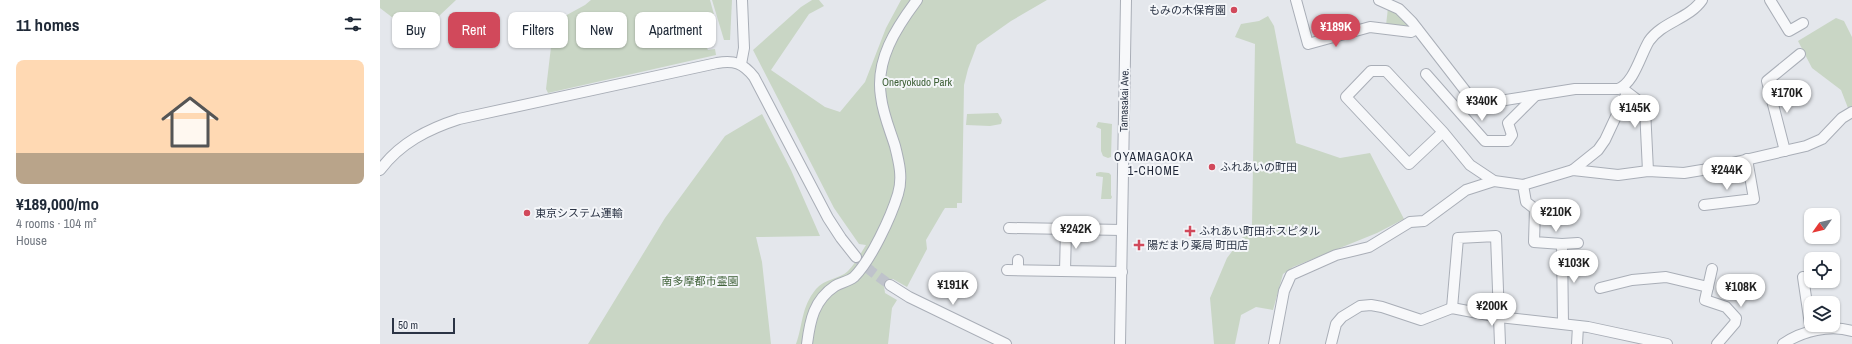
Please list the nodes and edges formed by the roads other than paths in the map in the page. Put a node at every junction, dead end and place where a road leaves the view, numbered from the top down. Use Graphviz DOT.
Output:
graph roads {
  1 [pos="742,0"];
  2 [pos="917,0"];
  3 [pos="1126,0"];
  4 [pos="1296,0"];
  5 [pos="1379,0"];
  6 [pos="1702,0"];
  7 [pos="1770,0"];
  8 [pos="1803,23"];
  9 [pos="1417,29"];
  10 [pos="1800,54"];
  11 [pos="741,64"];
  12 [pos="1426,74"];
  13 [pos="1625,90"];
  14 [pos="1535,96"];
  15 [pos="1852,112"];
  16 [pos="1443,132"];
  17 [pos="1785,151"];
  18 [pos="1747,159"];
  19 [pos="380,170"];
  20 [pos="1573,170"];
  21 [pos="1648,171"];
  22 [pos="1494,181"];
  23 [pos="1523,185"];
  24 [pos="1704,205"];
  25 [pos="1066,229"];
  26 [pos="1122,230"];
  27 [pos="1015,232"];
  28 [pos="1578,243"];
  29 [pos="1562,244"];
  30 [pos="856,257"];
  31 [pos="1007,270"];
  32 [pos="1712,270"];
  33 [pos="1065,271"];
  34 [pos="1122,272"];
  35 [pos="1803,277"];
  36 [pos="890,285"];
  37 [pos="1708,287"];
  38 [pos="1600,288"];
  39 [pos="1806,296"];
  40 [pos="1452,308"];
  41 [pos="1499,317"];
  42 [pos="1563,324"];
  43 [pos="1578,326"];
  44 [pos="1840,329"];
  45 [pos="1852,331"];
  46 [pos="1804,332"];
  47 [pos="991,340"];
  48 [pos="807,344"];
  49 [pos="1006,344"];
  50 [pos="1120,344"];
  51 [pos="1274,344"];
  52 [pos="1331,344"];
  53 [pos="1500,344"];
  54 [pos="1577,344"];
  55 [pos="1667,344"];
  56 [pos="1717,344"];
  57 [pos="1783,344"];
  1 -- 11 [label="street"];
  2 -- 48 [label="street"];
  3 -- 26 [label="street, Tamasakai Ave."];
  4 -- 9 [label="street"];
  5 -- 9 [label="street"];
  6 -- 13 [label="street"];
  7 -- 8 [label="street"];
  9 -- 14 [label="street"];
  10 -- 17 [label="street"];
  11 -- 19 [label="street"];
  11 -- 30 [label="street"];
  12 -- 14 [label="street"];
  13 -- 14 [label="street"];
  13 -- 20 [label="street"];
  13 -- 21 [label="street"];
  15 -- 17 [label="street"];
  16 -- 16 [label="street"];
  16 -- 22 [label="street"];
  17 -- 18 [label="street"];
  18 -- 21 [label="street"];
  18 -- 24 [label="street"];
  20 -- 21 [label="street"];
  20 -- 23 [label="street"];
  22 -- 23 [label="street"];
  22 -- 51 [label="street"];
  23 -- 29 [label="street"];
  25 -- 26 [label="street"];
  25 -- 27 [label="street"];
  25 -- 33 [label="street"];
  26 -- 34 [label="street, Tamasakai Ave."];
  28 -- 29 [label="street"];
  29 -- 42 [label="street"];
  31 -- 33 [label="street"];
  32 -- 37 [label="street"];
  33 -- 34 [label="street"];
  34 -- 50 [label="street, Tamasakai Ave."];
  35 -- 39 [label="street"];
  36 -- 47 [label="street"];
  37 -- 38 [label="street"];
  37 -- 56 [label="street"];
  40 -- 41 [label="street"];
  40 -- 41 [label="street"];
  40 -- 52 [label="street"];
  41 -- 42 [label="street"];
  41 -- 53 [label="street"];
  42 -- 43 [label="street"];
  43 -- 54 [label="street"];
  43 -- 55 [label="street"];
  44 -- 45 [label="street"];
  46 -- 57 [label="street"];
  47 -- 49 [label="street"];
}
